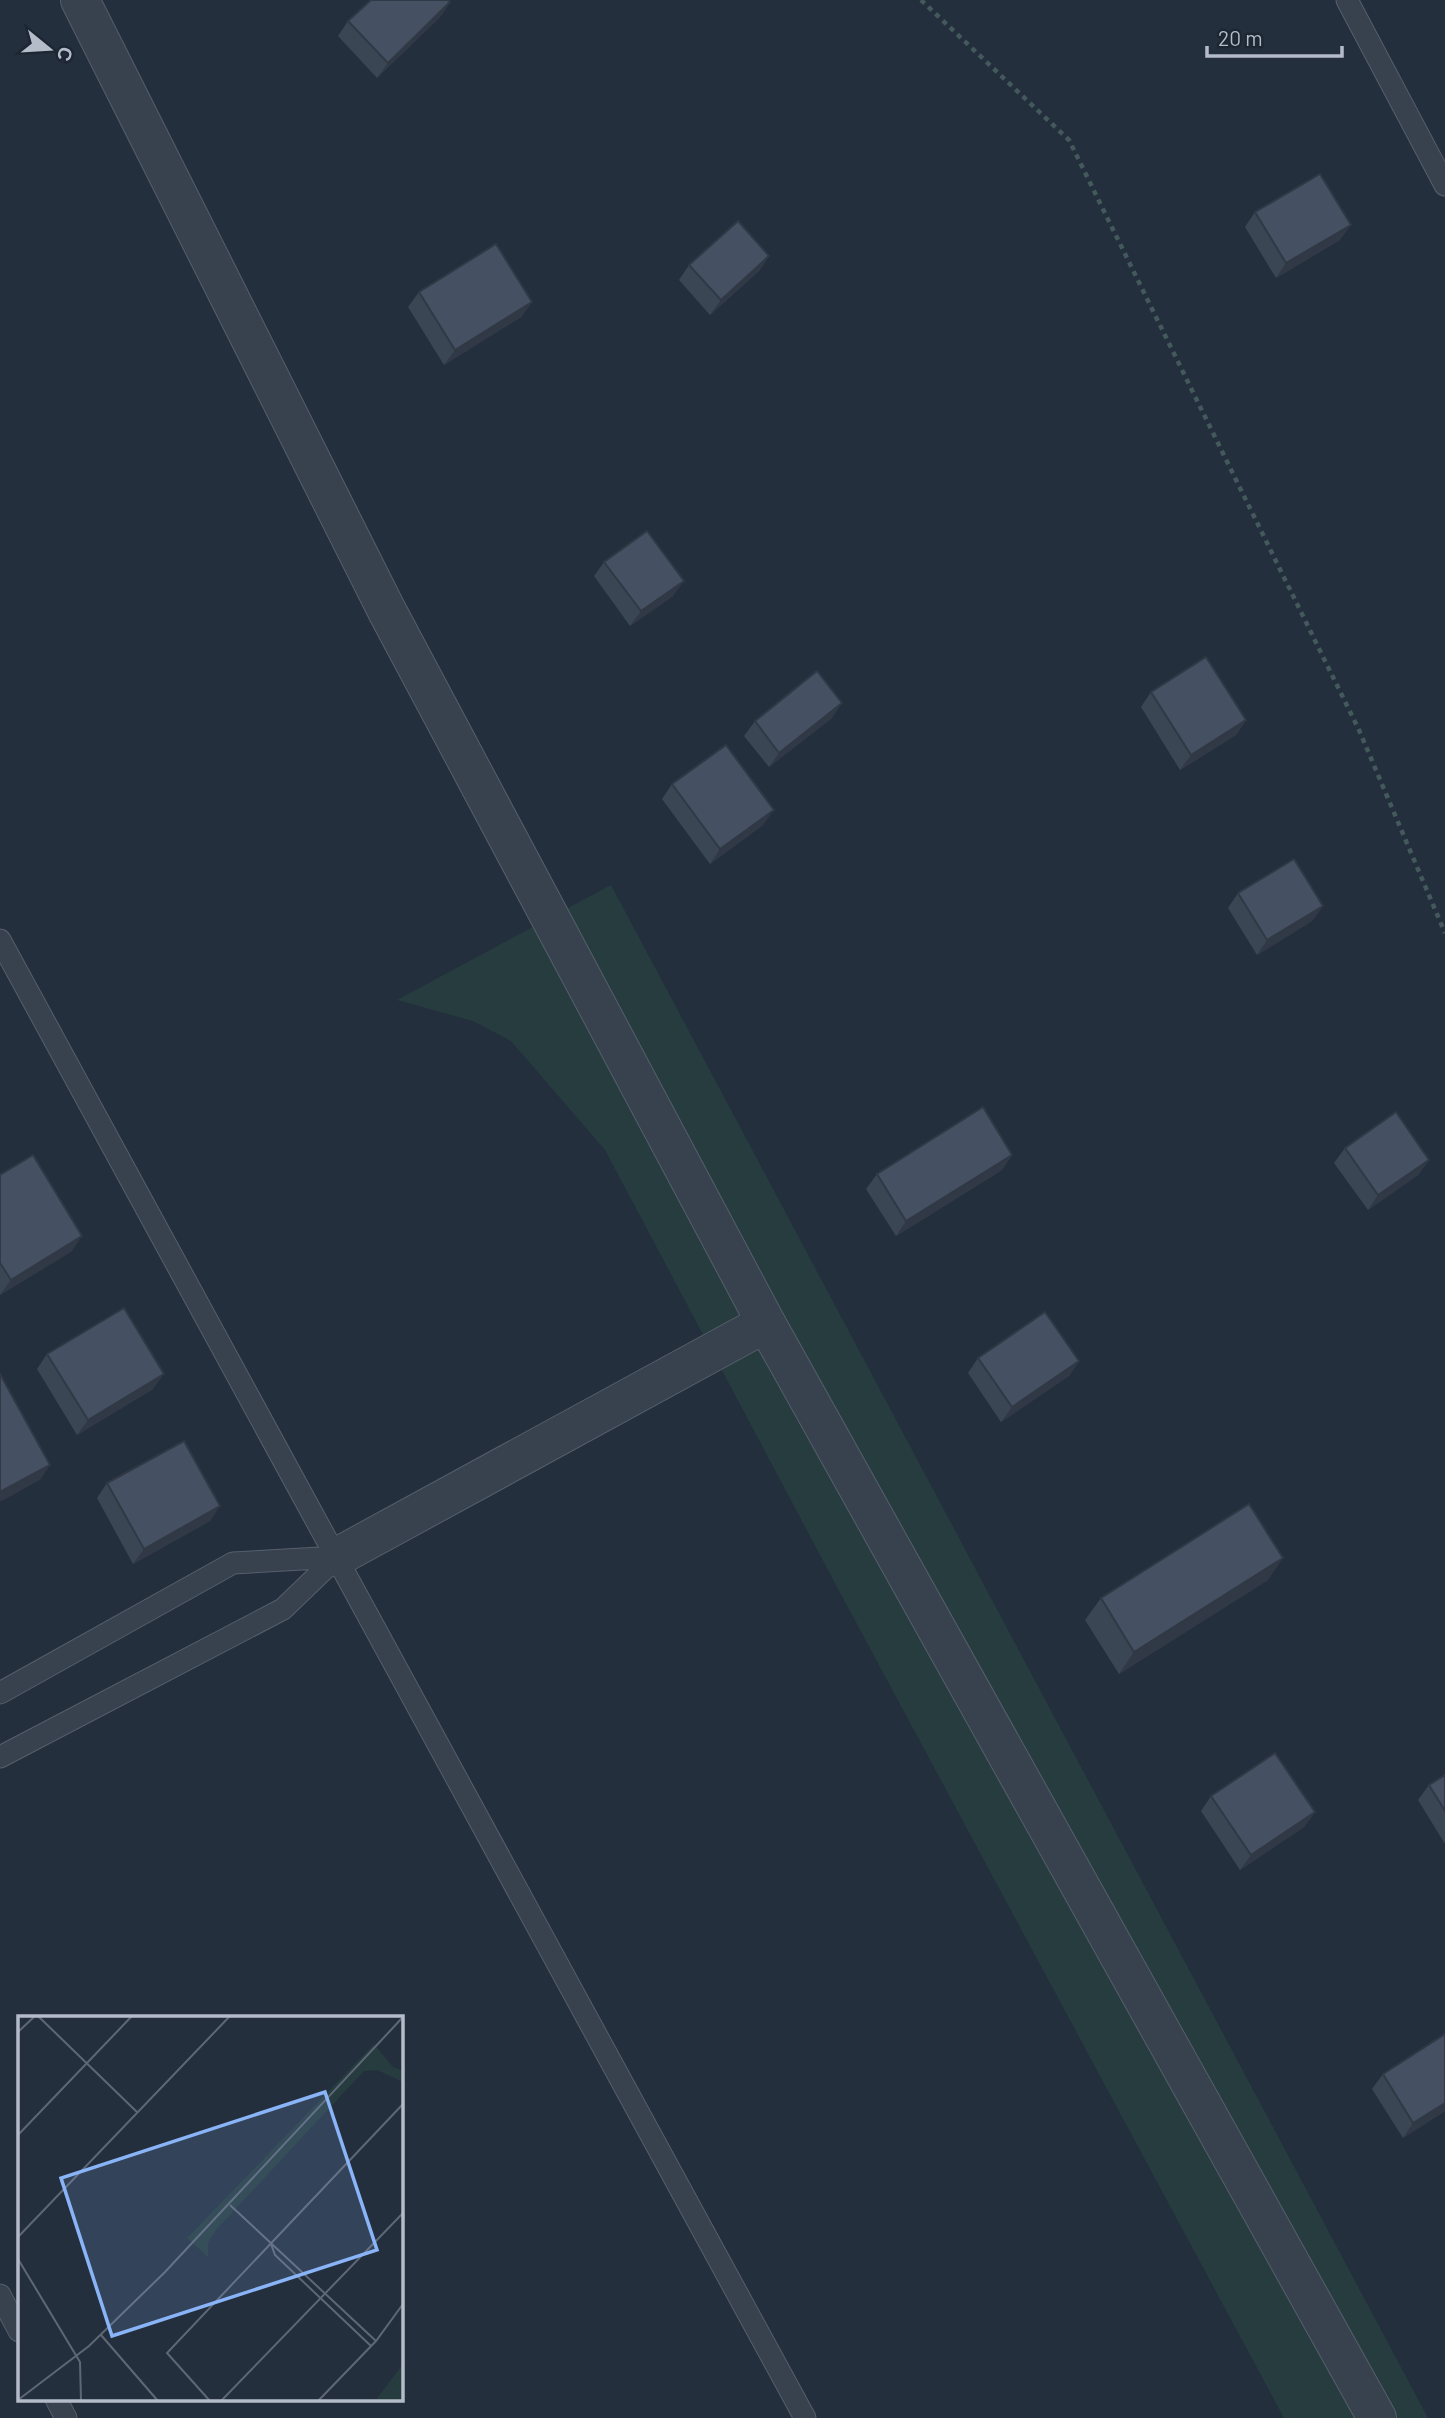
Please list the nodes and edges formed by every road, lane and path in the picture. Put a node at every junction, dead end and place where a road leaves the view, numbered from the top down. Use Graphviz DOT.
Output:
graph roads {
  1 [pos="80,0"];
  2 [pos="921,0"];
  3 [pos="1347,0"];
  4 [pos="1445,185"];
  5 [pos="1445,933"];
  6 [pos="0,940"];
  7 [pos="766,1323"];
  8 [pos="337,1557"];
  9 [pos="0,1693"];
  10 [pos="0,1757"];
  11 [pos="0,2295"];
  12 [pos="18,2329"];
  13 [pos="57,2400"];
  14 [pos="66,2418"];
  15 [pos="805,2418"];
  16 [pos="1377,2418"];
  1 -- 7 [label="street"];
  2 -- 5 [label="path"];
  3 -- 4 [label="lane"];
  6 -- 8 [label="lane"];
  7 -- 8 [label="street"];
  7 -- 16 [label="street"];
  8 -- 9 [label="lane"];
  8 -- 10 [label="lane"];
  8 -- 15 [label="lane"];
  11 -- 12 [label="lane"];
  13 -- 14 [label="lane"];
}
